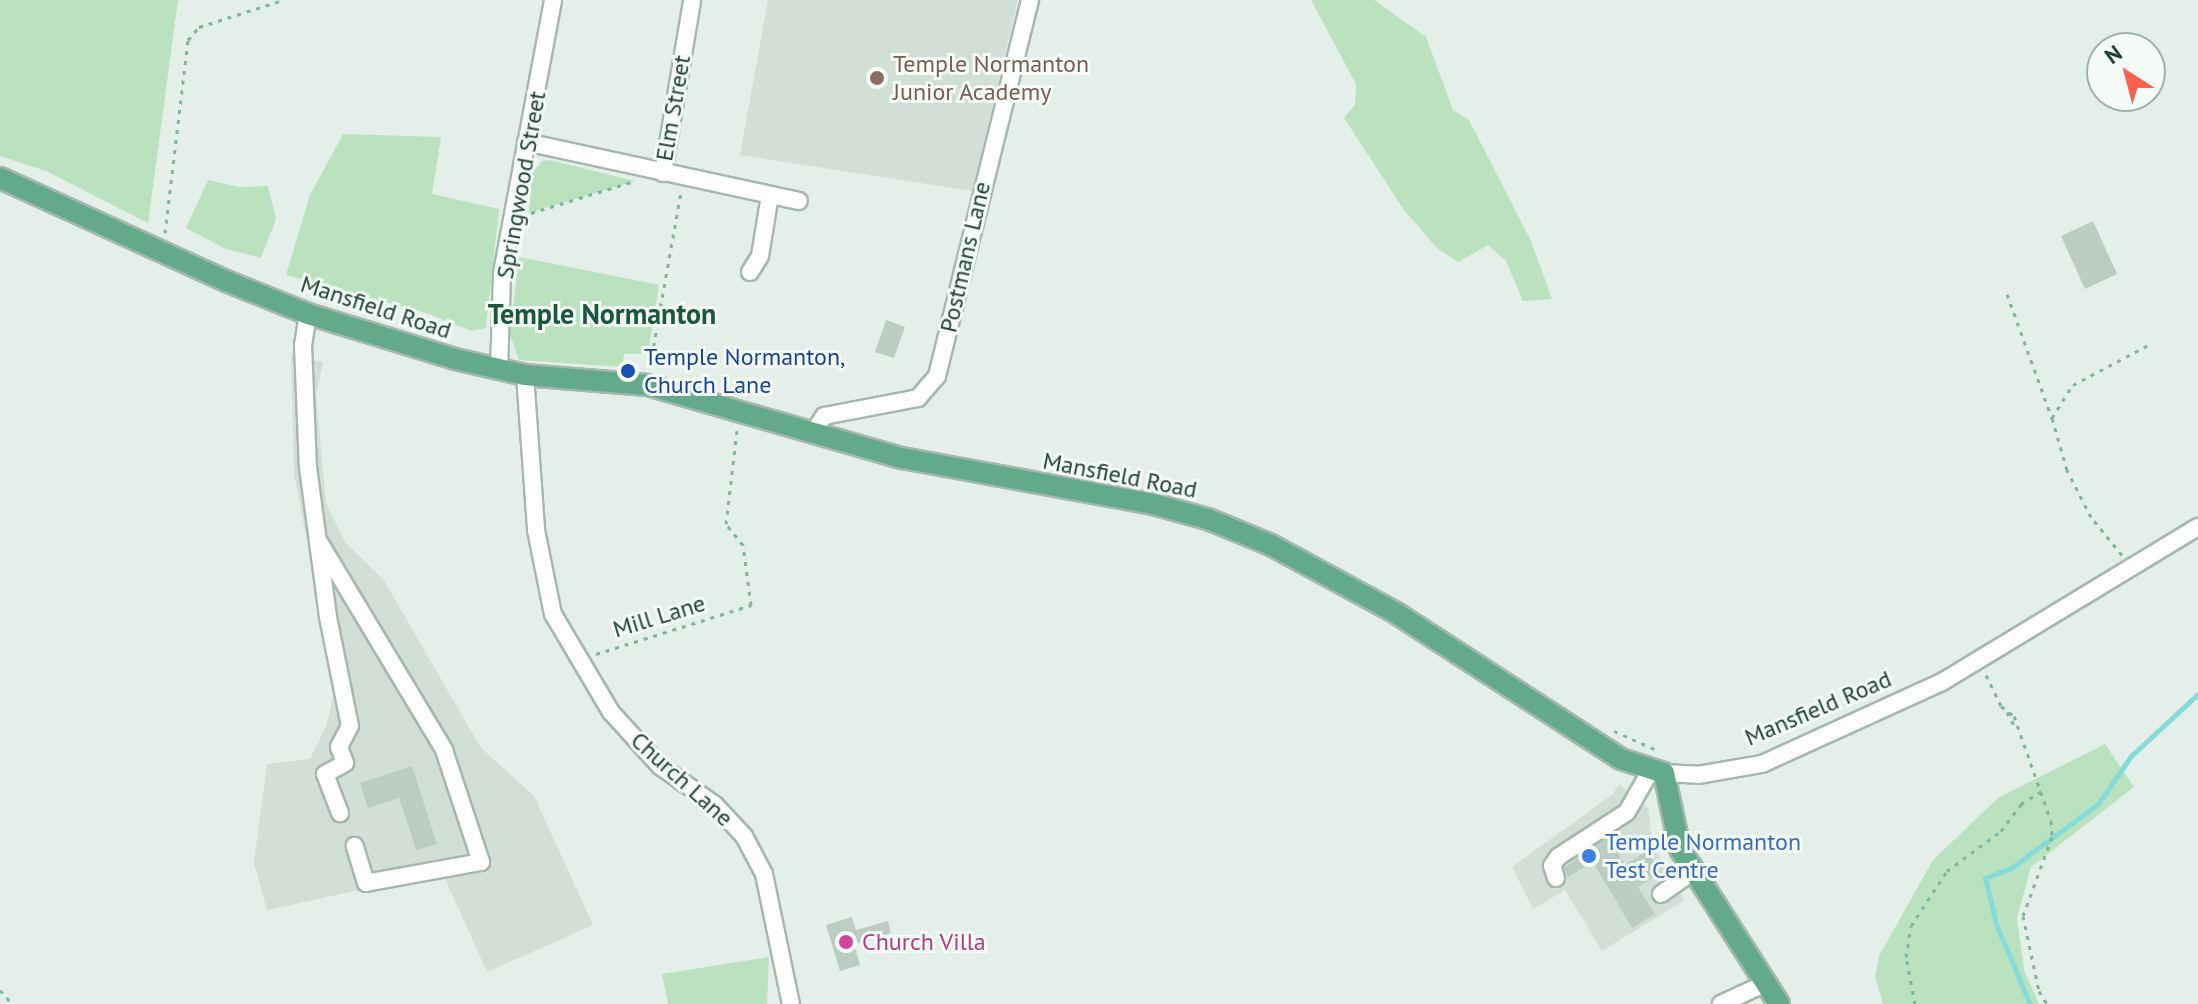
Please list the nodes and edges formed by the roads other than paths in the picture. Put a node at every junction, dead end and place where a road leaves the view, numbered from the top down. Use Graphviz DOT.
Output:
graph roads {
  1 [pos="553,0"];
  2 [pos="1030,0"];
  3 [pos="692,2"];
  4 [pos="526,142"];
  5 [pos="663,173"];
  6 [pos="0,178"];
  7 [pos="770,195"];
  8 [pos="799,201"];
  9 [pos="750,272"];
  10 [pos="308,314"];
  11 [pos="499,371"];
  12 [pos="525,375"];
  13 [pos="815,430"];
  14 [pos="2198,527"];
  15 [pos="318,540"];
  16 [pos="1657,771"];
  17 [pos="340,813"];
  18 [pos="355,846"];
  19 [pos="1692,872"];
  20 [pos="1556,878"];
  21 [pos="1661,894"];
  22 [pos="1764,984"];
  23 [pos="791,1004"];
  24 [pos="1721,1004"];
  25 [pos="1779,1004"];
  1 -- 4 [label="street, Springwood Street"];
  2 -- 13 [label="street, Postmans Lane"];
  3 -- 5 [label="street, Elm Street"];
  4 -- 5 [label="street, Elm Street"];
  4 -- 11 [label="street, Springwood Street"];
  5 -- 7 [label="street"];
  6 -- 10 [label="main road, Mansfield Road"];
  7 -- 8 [label="street"];
  7 -- 9 [label="street"];
  10 -- 11 [label="main road, Mansfield Road"];
  10 -- 15 [label="street"];
  11 -- 12 [label="main road, Mansfield Road"];
  12 -- 13 [label="main road, Mansfield Road"];
  12 -- 23 [label="street, Church Lane"];
  13 -- 16 [label="main road, Mansfield Road"];
  14 -- 16 [label="street, Mansfield Road"];
  15 -- 17 [label="street"];
  15 -- 18 [label="street"];
  16 -- 19 [label="main road"];
  16 -- 20 [label="street"];
  19 -- 21 [label="street"];
  19 -- 22 [label="main road"];
  22 -- 24 [label="street"];
  22 -- 25 [label="main road"];
}
